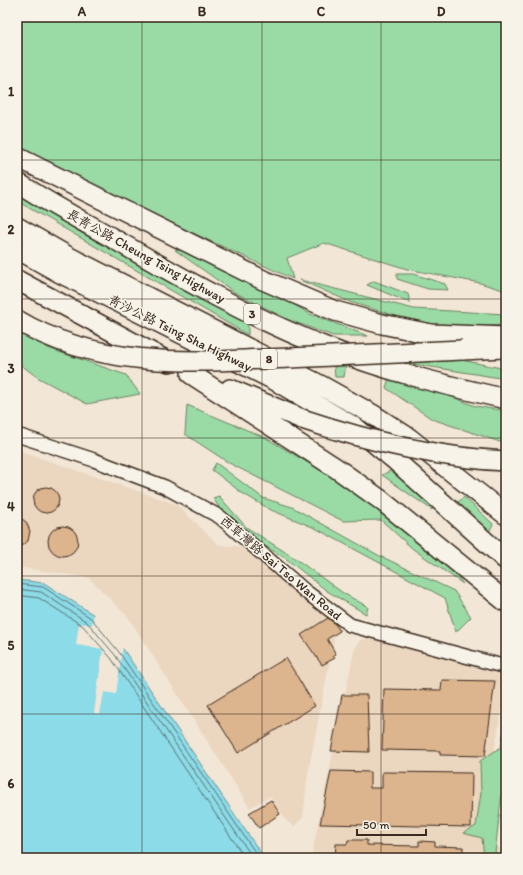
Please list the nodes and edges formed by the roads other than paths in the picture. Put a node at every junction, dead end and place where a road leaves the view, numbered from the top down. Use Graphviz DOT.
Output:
graph roads {
  1 [pos="17,157"];
  2 [pos="17,182"];
  3 [pos="17,227"];
  4 [pos="17,249"];
  5 [pos="17,280"];
  6 [pos="17,320"];
  7 [pos="506,337"];
  8 [pos="506,348"];
  9 [pos="191,374"];
  10 [pos="506,399"];
  11 [pos="17,435"];
  12 [pos="506,461"];
  13 [pos="506,515"];
  14 [pos="506,560"];
  15 [pos="506,602"];
  16 [pos="506,667"];
  1 -- 7 [label="highway"];
  2 -- 10 [label="highway, 長青公路 Cheung Tsing Highway / 3"];
  3 -- 13 [label="highway, 青沙公路 Tsing Sha Highway / 8"];
  4 -- 14 [label="highway, 青沙公路 Tsing Sha Highway / 8"];
  5 -- 9 [label="highway, bridge"];
  6 -- 8 [label="highway, bridge"];
  9 -- 12 [label="highway, bridge"];
  9 -- 15 [label="highway"];
  11 -- 16 [label="street, 西草灣路 Sai Tso Wan Road"];
}
